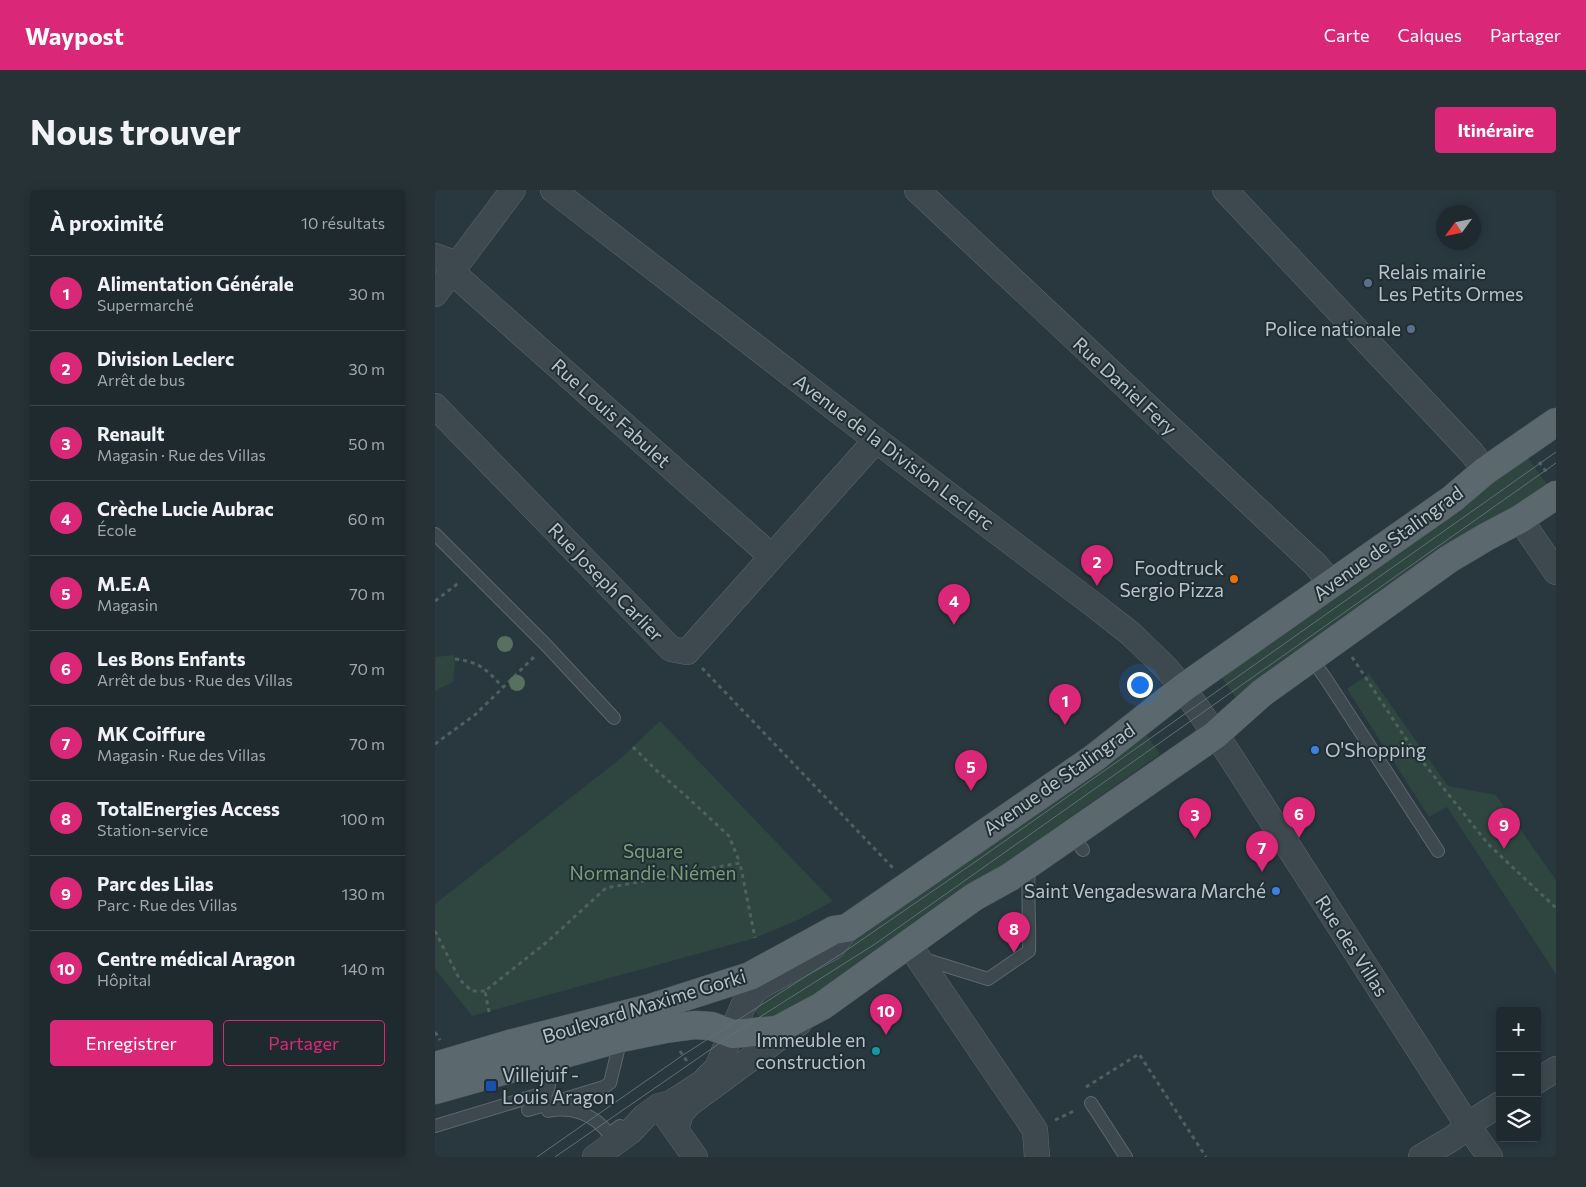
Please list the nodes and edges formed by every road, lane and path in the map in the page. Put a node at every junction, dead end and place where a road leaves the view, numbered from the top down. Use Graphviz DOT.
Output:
graph roads {
  1 [pos="513,190"];
  2 [pos="553,190"];
  3 [pos="917,190"];
  4 [pos="1225,190"];
  5 [pos="448,264"];
  6 [pos="435,294"];
  7 [pos="435,406"];
  8 [pos="1556,422"];
  9 [pos="876,440"];
  10 [pos="1526,444"];
  11 [pos="1485,471"];
  12 [pos="1552,485"];
  13 [pos="1520,519"];
  14 [pos="435,534"];
  15 [pos="771,556"];
  16 [pos="472,572"];
  17 [pos="1556,572"];
  18 [pos="1332,584"];
  19 [pos="435,601"];
  20 [pos="1339,639"];
  21 [pos="547,645"];
  22 [pos="687,652"];
  23 [pos="1311,658"];
  24 [pos="455,659"];
  25 [pos="503,687"];
  26 [pos="1183,688"];
  27 [pos="614,718"];
  28 [pos="1215,735"];
  29 [pos="435,744"];
  30 [pos="633,747"];
  31 [pos="1438,851"];
  32 [pos="740,863"];
  33 [pos="1029,864"];
  34 [pos="909,885"];
  35 [pos="1556,908"];
  36 [pos="847,928"];
  37 [pos="435,931"];
  38 [pos="755,938"];
  39 [pos="908,943"];
  40 [pos="485,990"];
  41 [pos="822,1006"];
  42 [pos="489,1012"];
  43 [pos="733,1034"];
  44 [pos="621,1038"];
  45 [pos="538,1049"];
  46 [pos="435,1066"];
  47 [pos="1556,1069"];
  48 [pos="1541,1078"];
  49 [pos="435,1090"];
  50 [pos="1091,1103"];
  51 [pos="1496,1107"];
  52 [pos="652,1111"];
  53 [pos="435,1126"];
  54 [pos="1468,1126"];
  55 [pos="677,1129"];
  56 [pos="1035,1130"];
  57 [pos="595,1157"];
  58 [pos="695,1157"];
  59 [pos="1037,1157"];
  60 [pos="1126,1157"];
  61 [pos="1206,1157"];
  62 [pos="1421,1157"];
  63 [pos="1490,1157"];
  1 -- 5 [label="street"];
  2 -- 9 [label="street, Avenue de la Division Leclerc"];
  3 -- 18 [label="street, Rue Daniel Fery"];
  4 -- 11 [label="street"];
  5 -- 6 [label="street"];
  5 -- 15 [label="street, Rue Louis Fabulet"];
  7 -- 22 [label="street, Rue Joseph Carlier"];
  8 -- 10 [label="main road, Avenue de Stalingrad"];
  9 -- 15 [label="street"];
  9 -- 26 [label="street, Avenue de la Division Leclerc"];
  10 -- 11 [label="main road, Avenue de Stalingrad"];
  10 -- 12 [label="path"];
  11 -- 18 [label="main road, Avenue de Stalingrad"];
  12 -- 13 [label="main road"];
  13 -- 17 [label="street"];
  13 -- 20 [label="main road"];
  14 -- 16 [label="lane"];
  15 -- 22 [label="street"];
  16 -- 19 [label="path"];
  16 -- 21 [label="lane"];
  18 -- 26 [label="main road, Avenue de Stalingrad"];
  20 -- 23 [label="main road"];
  20 -- 35 [label="path"];
  21 -- 25 [label="path"];
  21 -- 27 [label="lane"];
  22 -- 34 [label="path"];
  23 -- 28 [label="main road"];
  23 -- 31 [label="lane"];
  24 -- 25 [label="path"];
  25 -- 29 [label="path"];
  26 -- 28 [label="street, Avenue de la Division Leclerc"];
  26 -- 34 [label="main road, Avenue de Stalingrad"];
  28 -- 33 [label="main road"];
  28 -- 54 [label="street, Rue des Villas"];
  30 -- 32 [label="path"];
  32 -- 38 [label="path"];
  32 -- 40 [label="path"];
  33 -- 39 [label="main road"];
  33 -- 39 [label="lane"];
  34 -- 36 [label="main road, Avenue de Stalingrad"];
  36 -- 43 [label="street, Avenue de Stalingrad"];
  36 -- 45 [label="main road, Boulevard Maxime Gorki"];
  37 -- 40 [label="path"];
  39 -- 41 [label="main road"];
  39 -- 56 [label="street"];
  40 -- 42 [label="path"];
  41 -- 43 [label="main road, Boulevard Maxime Gorki"];
  41 -- 55 [label="street"];
  43 -- 44 [label="main road, Boulevard Maxime Gorki"];
  43 -- 52 [label="street, Avenue de Stalingrad"];
  44 -- 45 [label="main road, Boulevard Maxime Gorki"];
  44 -- 52 [label="lane"];
  45 -- 46 [label="main road, Boulevard Maxime Gorki"];
  45 -- 49 [label="main road, Boulevard Maxime Gorki"];
  45 -- 53 [label="lane"];
  47 -- 48 [label="street"];
  50 -- 56 [label="path"];
  50 -- 60 [label="lane"];
  50 -- 61 [label="path"];
  51 -- 54 [label="street"];
  52 -- 55 [label="street"];
  52 -- 57 [label="street, Avenue de Stalingrad"];
  54 -- 62 [label="street"];
  54 -- 63 [label="street, Rue des Villas"];
  55 -- 58 [label="street"];
  56 -- 59 [label="street"];
}
